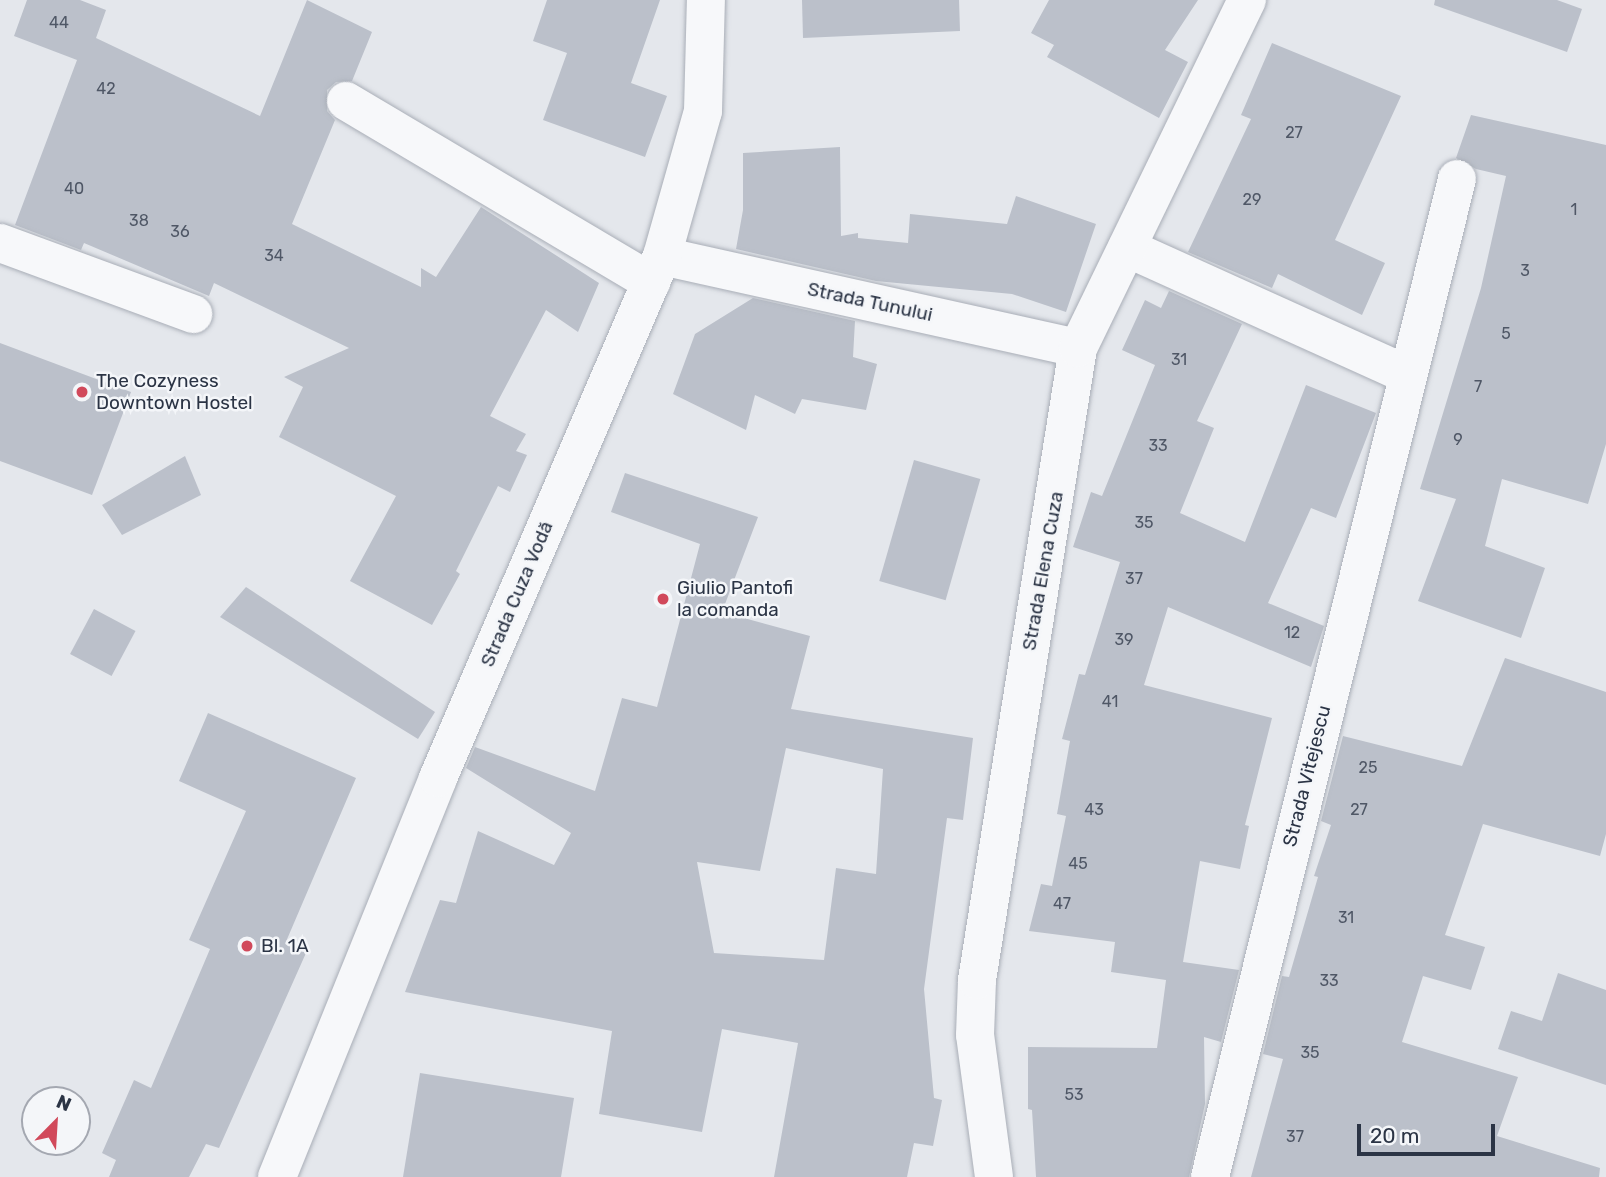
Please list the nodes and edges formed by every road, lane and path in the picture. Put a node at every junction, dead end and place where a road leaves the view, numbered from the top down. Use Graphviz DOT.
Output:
graph roads {
  1 [pos="706,0"];
  2 [pos="1247,0"];
  3 [pos="346,101"];
  4 [pos="1457,179"];
  5 [pos="0,243"];
  6 [pos="1127,248"];
  7 [pos="657,269"];
  8 [pos="193,314"];
  9 [pos="1078,348"];
  10 [pos="1408,375"];
  11 [pos="277,1177"];
  12 [pos="994,1177"];
  13 [pos="1210,1177"];
  1 -- 7 [label="street, Strada Cuza Vodă"];
  2 -- 6 [label="street, Strada Elena Cuza"];
  3 -- 7 [label="street, Strada Tunului"];
  4 -- 10 [label="street, Strada Vitejescu"];
  5 -- 8 [label="street"];
  6 -- 9 [label="street, Strada Elena Cuza"];
  6 -- 10 [label="street"];
  7 -- 9 [label="street, Strada Tunului"];
  7 -- 11 [label="street, Strada Cuza Vodă"];
  9 -- 12 [label="street, Strada Elena Cuza"];
  10 -- 13 [label="street, Strada Vitejescu"];
}
